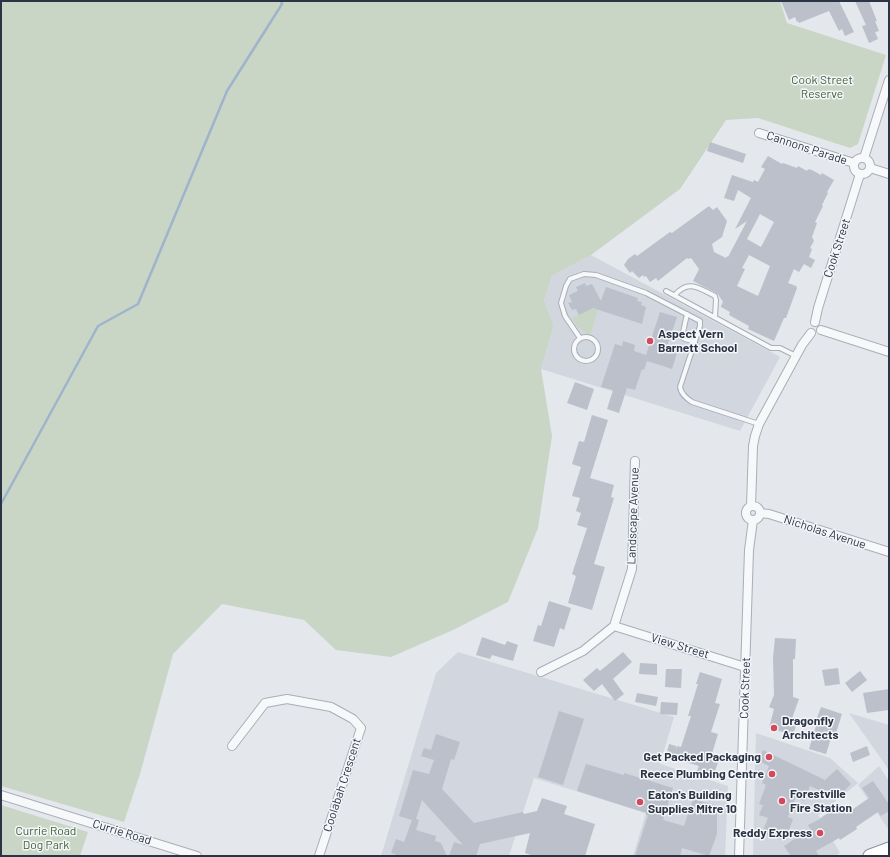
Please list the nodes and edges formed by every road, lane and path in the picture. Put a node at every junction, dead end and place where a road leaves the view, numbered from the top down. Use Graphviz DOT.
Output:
graph roads {
  1 [pos="889,80"];
  2 [pos="759,133"];
  3 [pos="864,158"];
  4 [pos="854,163"];
  5 [pos="870,168"];
  6 [pos="860,174"];
  7 [pos="889,174"];
  8 [pos="666,290"];
  9 [pos="675,296"];
  10 [pos="686,314"];
  11 [pos="715,318"];
  12 [pos="815,322"];
  13 [pos="820,330"];
  14 [pos="811,333"];
  15 [pos="580,338"];
  16 [pos="695,342"];
  17 [pos="889,352"];
  18 [pos="796,356"];
  19 [pos="759,424"];
  20 [pos="635,461"];
  21 [pos="751,506"];
  22 [pos="760,513"];
  23 [pos="753,520"];
  24 [pos="889,552"];
  25 [pos="614,626"];
  26 [pos="745,667"];
  27 [pos="541,672"];
  28 [pos="232,746"];
  29 [pos="1,795"];
  30 [pos="889,849"];
  31 [pos="197,856"];
  32 [pos="319,856"];
  33 [pos="740,856"];
  34 [pos="870,856"];
  1 -- 3 [label="street"];
  2 -- 4 [label="street, Cannons Parade"];
  3 -- 4 [label="street"];
  3 -- 5 [label="street"];
  4 -- 6 [label="street"];
  5 -- 6 [label="street"];
  5 -- 7 [label="street"];
  6 -- 12 [label="street, Cook Street"];
  8 -- 9 [label="lane"];
  9 -- 11 [label="lane"];
  9 -- 11 [label="lane"];
  10 -- 15 [label="lane"];
  10 -- 16 [label="lane"];
  10 -- 16 [label="lane"];
  11 -- 18 [label="lane"];
  12 -- 13 [label="street"];
  12 -- 14 [label="street"];
  13 -- 14 [label="street"];
  13 -- 17 [label="street"];
  14 -- 18 [label="street"];
  15 -- 15 [label="lane"];
  16 -- 19 [label="lane"];
  18 -- 19 [label="street"];
  19 -- 21 [label="street"];
  20 -- 25 [label="street, Landscape Avenue"];
  21 -- 22 [label="street"];
  21 -- 23 [label="street"];
  22 -- 23 [label="street"];
  22 -- 24 [label="street, Nicholas Avenue"];
  23 -- 26 [label="street, Cook Street"];
  25 -- 26 [label="street, View Street"];
  25 -- 27 [label="street"];
  26 -- 33 [label="street, Cook Street"];
  28 -- 32 [label="street, Coolabah Crescent"];
  29 -- 31 [label="street, Currie Road"];
  30 -- 34 [label="highway"];
}
